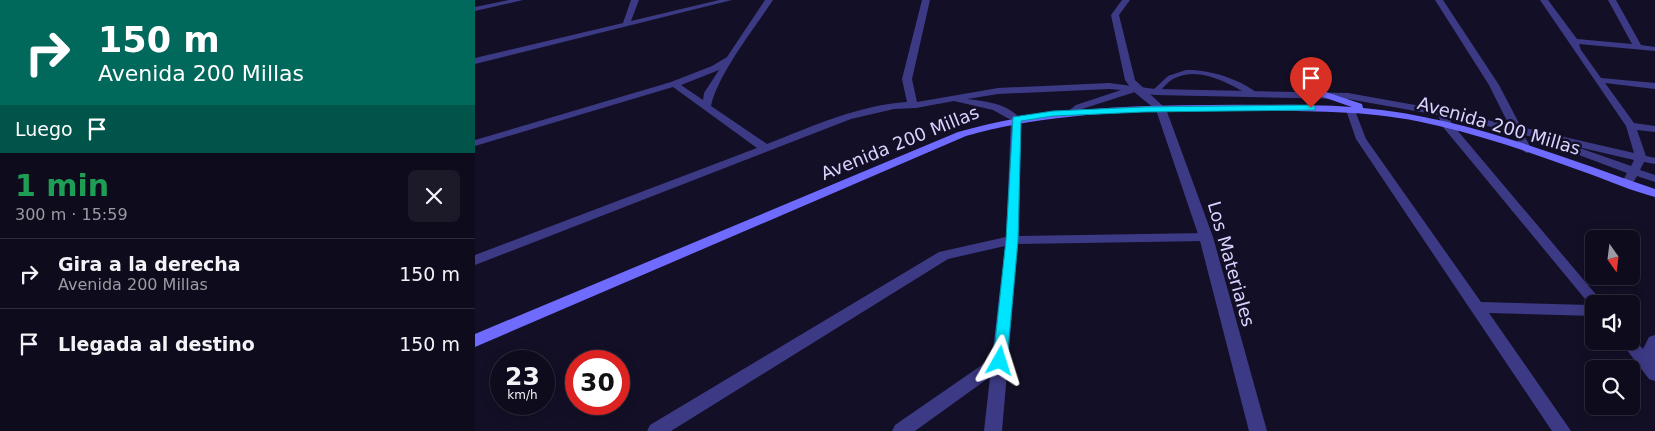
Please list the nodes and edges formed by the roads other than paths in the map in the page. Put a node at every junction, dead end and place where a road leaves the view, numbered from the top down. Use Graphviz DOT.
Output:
graph roads {
  1 [pos="519,0"];
  2 [pos="635,0"];
  3 [pos="728,0"];
  4 [pos="769,0"];
  5 [pos="926,0"];
  6 [pos="1126,0"];
  7 [pos="1439,0"];
  8 [pos="1544,0"];
  9 [pos="1612,0"];
  10 [pos="475,10"];
  11 [pos="626,25"];
  12 [pos="1574,41"];
  13 [pos="1638,48"];
  14 [pos="1655,49"];
  15 [pos="729,58"];
  16 [pos="475,61"];
  17 [pos="1597,80"];
  18 [pos="674,84"];
  19 [pos="1655,86"];
  20 [pos="1134,89"];
  21 [pos="1155,92"];
  22 [pos="1253,93"];
  23 [pos="1323,94"];
  24 [pos="949,100"];
  25 [pos="916,105"];
  26 [pos="706,106"];
  27 [pos="1161,109"];
  28 [pos="1351,110"];
  29 [pos="1072,112"];
  30 [pos="1381,112"];
  31 [pos="1443,113"];
  32 [pos="1016,119"];
  33 [pos="1447,125"];
  34 [pos="1631,126"];
  35 [pos="1517,129"];
  36 [pos="1655,129"];
  37 [pos="475,134"];
  38 [pos="475,144"];
  39 [pos="766,149"];
  40 [pos="1527,150"];
  41 [pos="1641,156"];
  42 [pos="1655,161"];
  43 [pos="1633,171"];
  44 [pos="1655,179"];
  45 [pos="1627,184"];
  46 [pos="1655,193"];
  47 [pos="1206,237"];
  48 [pos="1012,240"];
  49 [pos="475,260"];
  50 [pos="1589,295"];
  51 [pos="1477,307"];
  52 [pos="1585,311"];
  53 [pos="475,341"];
  54 [pos="1655,341"];
  55 [pos="1635,350"];
  56 [pos="1000,361"];
  57 [pos="1650,368"];
  58 [pos="656,431"];
  59 [pos="901,431"];
  60 [pos="993,431"];
  61 [pos="1258,431"];
  62 [pos="1562,431"];
  1 -- 10 [label="street"];
  2 -- 11 [label="street"];
  3 -- 11 [label="street"];
  4 -- 15 [label="street"];
  5 -- 25 [label="street"];
  6 -- 20 [label="street"];
  7 -- 35 [label="street"];
  8 -- 12 [label="street"];
  9 -- 13 [label="street"];
  11 -- 16 [label="street"];
  12 -- 13 [label="street"];
  12 -- 17 [label="street"];
  13 -- 14 [label="street"];
  15 -- 18 [label="street"];
  15 -- 26 [label="street"];
  15 -- 37 [label="street"];
  17 -- 19 [label="street"];
  17 -- 34 [label="street"];
  18 -- 26 [label="street"];
  18 -- 38 [label="street"];
  20 -- 21 [label="street"];
  20 -- 24 [label="street"];
  20 -- 27 [label="street"];
  20 -- 29 [label="street"];
  21 -- 22 [label="street"];
  21 -- 22 [label="lane"];
  22 -- 23 [label="street"];
  23 -- 30 [label="main road"];
  23 -- 31 [label="street"];
  24 -- 25 [label="street"];
  24 -- 32 [label="street"];
  25 -- 39 [label="street"];
  26 -- 39 [label="street"];
  27 -- 28 [label="main road, Avenida 200 Millas"];
  27 -- 29 [label="main road, Avenida 200 Millas"];
  27 -- 47 [label="street, Los Materiales"];
  28 -- 30 [label="main road, Avenida 200 Millas"];
  28 -- 51 [label="street"];
  29 -- 32 [label="main road, Avenida 200 Millas"];
  30 -- 33 [label="main road, Avenida 200 Millas"];
  31 -- 33 [label="street"];
  31 -- 35 [label="street"];
  32 -- 48 [label="street"];
  32 -- 53 [label="main road, Avenida 200 Millas"];
  33 -- 40 [label="main road, Avenida 200 Millas"];
  33 -- 50 [label="street"];
  34 -- 36 [label="street"];
  34 -- 41 [label="street"];
  35 -- 40 [label="street"];
  35 -- 41 [label="street"];
  35 -- 43 [label="street"];
  39 -- 49 [label="street"];
  40 -- 45 [label="main road, Avenida 200 Millas"];
  41 -- 42 [label="street"];
  41 -- 43 [label="street"];
  43 -- 44 [label="street"];
  43 -- 45 [label="street"];
  45 -- 46 [label="main road, Avenida 200 Millas"];
  47 -- 48 [label="street"];
  47 -- 61 [label="street, Los Materiales"];
  48 -- 56 [label="street"];
  48 -- 58 [label="street"];
  51 -- 52 [label="street"];
  51 -- 62 [label="street"];
  54 -- 57 [label="street"];
  55 -- 57 [label="street"];
  56 -- 59 [label="street"];
  56 -- 60 [label="street"];
}
